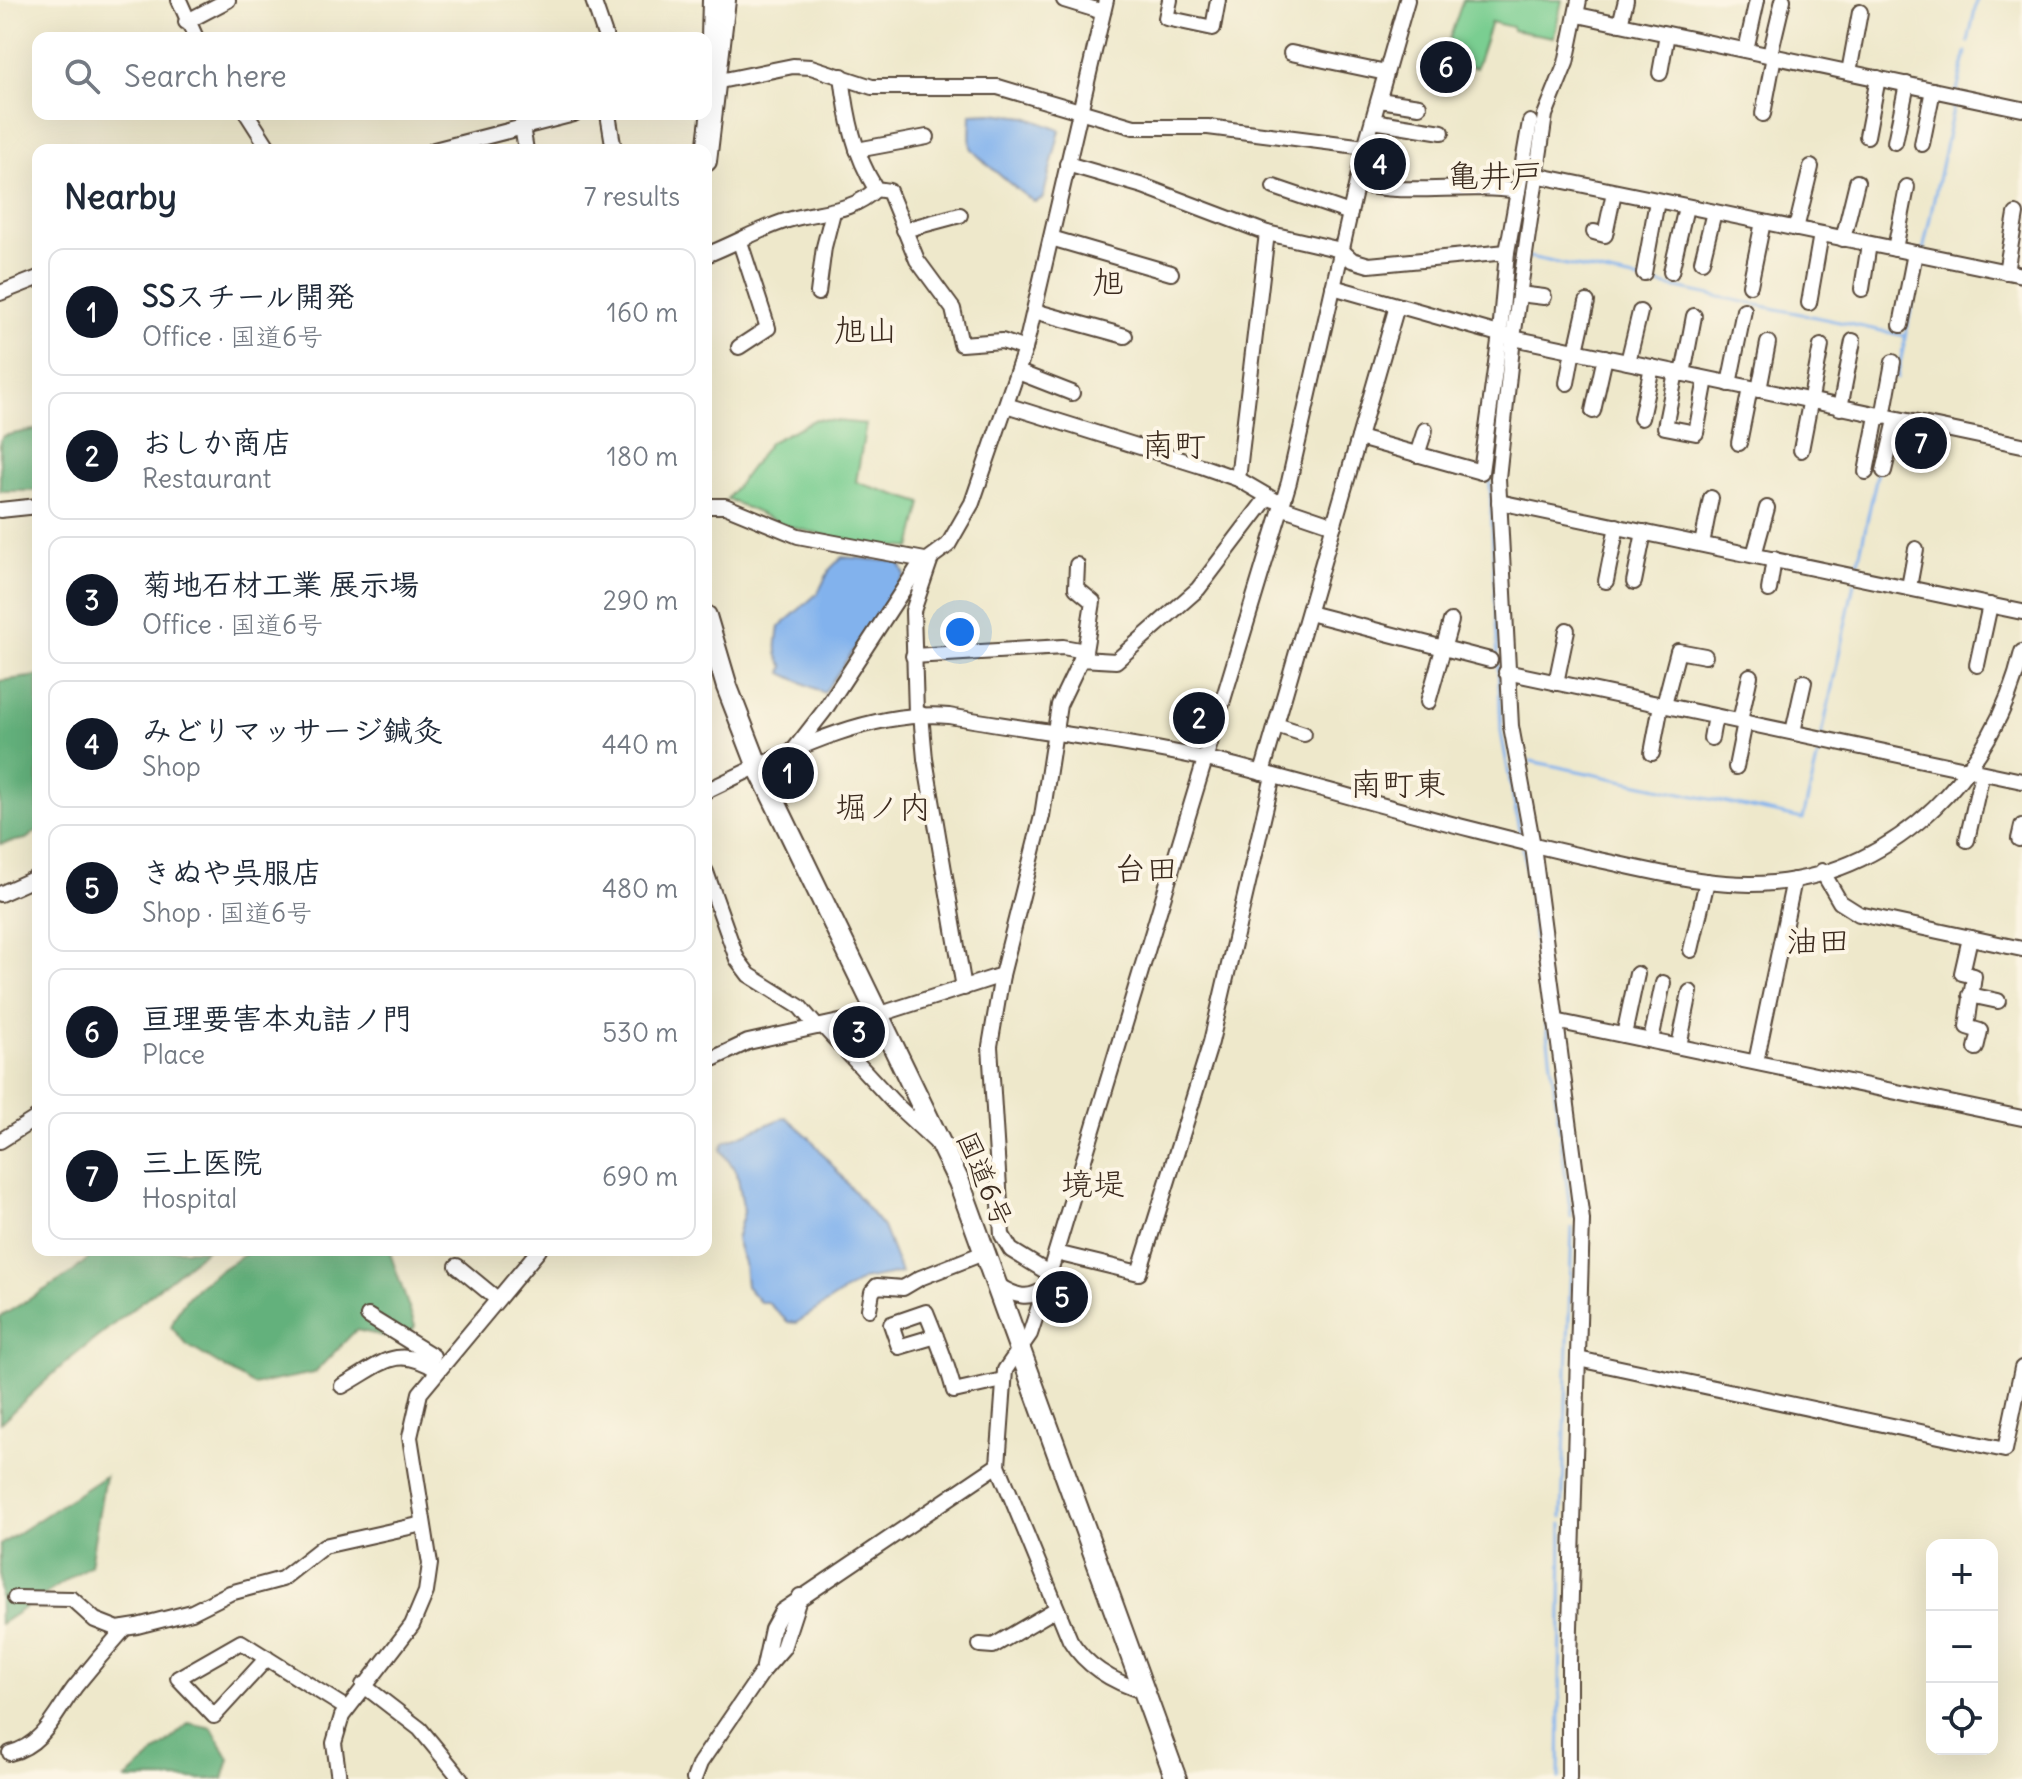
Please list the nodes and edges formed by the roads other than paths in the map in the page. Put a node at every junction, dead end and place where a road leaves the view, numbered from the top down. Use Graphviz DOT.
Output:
graph roads {
  1 [pos="179,0"];
  2 [pos="228,0"];
  3 [pos="593,0"];
  4 [pos="710,0"];
  5 [pos="725,0"];
  6 [pos="1064,0"];
  7 [pos="1170,0"];
  8 [pos="1218,0"];
  9 [pos="1407,0"];
  10 [pos="1626,0"];
  11 [pos="1757,0"];
  12 [pos="1783,0"];
  13 [pos="1105,6"];
  14 [pos="1579,7"];
  15 [pos="1860,12"];
  16 [pos="186,22"];
  17 [pos="1620,24"];
  18 [pos="192,32"];
  19 [pos="604,32"];
  20 [pos="710,32"];
  21 [pos="1667,34"];
  22 [pos="1746,50"];
  23 [pos="1291,53"];
  24 [pos="1772,56"];
  25 [pos="712,72"];
  26 [pos="1849,72"];
  27 [pos="1386,73"];
  28 [pos="1660,73"];
  29 [pos="842,76"];
  30 [pos="1878,78"];
  31 [pos="712,83"];
  32 [pos="1907,84"];
  33 [pos="1933,90"];
  34 [pos="1379,100"];
  35 [pos="1419,106"];
  36 [pos="2022,109"];
  37 [pos="1079,110"];
  38 [pos="1763,114"];
  39 [pos="251,120"];
  40 [pos="550,120"];
  41 [pos="609,120"];
  42 [pos="708,120"];
  43 [pos="1373,121"];
  44 [pos="1530,122"];
  45 [pos="522,127"];
  46 [pos="1442,132"];
  47 [pos="1867,136"];
  48 [pos="927,137"];
  49 [pos="1895,142"];
  50 [pos="266,144"];
  51 [pos="471,144"];
  52 [pos="525,144"];
  53 [pos="613,144"];
  54 [pos="707,144"];
  55 [pos="1922,144"];
  56 [pos="1365,147"];
  57 [pos="857,150"];
  58 [pos="1067,164"];
  59 [pos="1811,167"];
  60 [pos="1535,175"];
  61 [pos="1857,182"];
  62 [pos="1357,184"];
  63 [pos="1274,187"];
  64 [pos="1907,187"];
  65 [pos="876,189"];
  66 [pos="1518,191"];
  67 [pos="1614,192"];
  68 [pos="1657,201"];
  69 [pos="1686,207"];
  70 [pos="833,212"];
  71 [pos="1714,212"];
  72 [pos="1350,213"];
  73 [pos="2016,214"];
  74 [pos="960,215"];
  75 [pos="1763,222"];
  76 [pos="1796,229"];
  77 [pos="904,230"];
  78 [pos="1594,232"];
  79 [pos="1267,233"];
  80 [pos="1821,234"];
  81 [pos="1051,238"];
  82 [pos="1843,239"];
  83 [pos="740,242"];
  84 [pos="1869,244"];
  85 [pos="1895,249"];
  86 [pos="1341,250"];
  87 [pos="1507,252"];
  88 [pos="712,253"];
  89 [pos="1915,253"];
  90 [pos="1702,261"];
  91 [pos="1671,272"];
  92 [pos="2006,272"];
  93 [pos="1171,273"];
  94 [pos="1644,273"];
  95 [pos="2022,275"];
  96 [pos="32,280"];
  97 [pos="1750,285"];
  98 [pos="1333,287"];
  99 [pos="1862,289"];
  100 [pos="0,293"];
  101 [pos="818,293"];
  102 [pos="1519,294"];
  103 [pos="1544,297"];
  104 [pos="1587,302"];
  105 [pos="1809,303"];
  106 [pos="1397,306"];
  107 [pos="1744,310"];
  108 [pos="1034,311"];
  109 [pos="1640,312"];
  110 [pos="1694,316"];
  111 [pos="1901,325"];
  112 [pos="1125,336"];
  113 [pos="1506,336"];
  114 [pos="1853,341"];
  115 [pos="1768,343"];
  116 [pos="1821,346"];
  117 [pos="739,347"];
  118 [pos="1025,349"];
  119 [pos="1574,351"];
  120 [pos="1605,357"];
  121 [pos="1628,362"];
  122 [pos="1893,362"];
  123 [pos="1652,367"];
  124 [pos="1018,372"];
  125 [pos="1680,373"];
  126 [pos="1706,379"];
  127 [pos="1567,383"];
  128 [pos="1729,384"];
  129 [pos="1754,389"];
  130 [pos="1072,393"];
  131 [pos="1811,401"];
  132 [pos="1006,405"];
  133 [pos="1840,408"];
  134 [pos="1593,411"];
  135 [pos="1641,418"];
  136 [pos="1885,418"];
  137 [pos="1425,430"];
  138 [pos="1359,438"];
  139 [pos="1739,443"];
  140 [pos="2022,445"];
  141 [pos="1801,450"];
  142 [pos="1417,455"];
  143 [pos="1884,471"];
  144 [pos="1866,472"];
  145 [pos="1238,479"];
  146 [pos="1267,498"];
  147 [pos="1711,498"];
  148 [pos="1499,502"];
  149 [pos="1282,504"];
  150 [pos="712,506"];
  151 [pos="32,507"];
  152 [pos="1767,508"];
  153 [pos="0,510"];
  154 [pos="1334,525"];
  155 [pos="1617,526"];
  156 [pos="1644,532"];
  157 [pos="1702,544"];
  158 [pos="1916,549"];
  159 [pos="1754,555"];
  160 [pos="1774,559"];
  161 [pos="930,561"];
  162 [pos="1077,565"];
  163 [pos="1606,581"];
  164 [pos="1634,582"];
  165 [pos="1909,587"];
  166 [pos="1769,590"];
  167 [pos="1990,605"];
  168 [pos="2022,612"];
  169 [pos="1309,613"];
  170 [pos="1451,621"];
  171 [pos="1567,630"];
  172 [pos="712,636"];
  173 [pos="1442,648"];
  174 [pos="2022,652"];
  175 [pos="1083,655"];
  176 [pos="913,656"];
  177 [pos="1705,656"];
  178 [pos="1490,660"];
  179 [pos="1977,665"];
  180 [pos="1506,672"];
  181 [pos="1750,676"];
  182 [pos="1804,682"];
  183 [pos="1556,683"];
  184 [pos="1428,702"];
  185 [pos="1662,705"];
  186 [pos="918,713"];
  187 [pos="1715,716"];
  188 [pos="1742,722"];
  189 [pos="1276,725"];
  190 [pos="1793,732"];
  191 [pos="1054,734"];
  192 [pos="1304,734"];
  193 [pos="1711,738"];
  194 [pos="1652,753"];
  195 [pos="790,755"];
  196 [pos="1205,758"];
  197 [pos="758,767"];
  198 [pos="1736,767"];
  199 [pos="1976,771"];
  200 [pos="1268,774"];
  201 [pos="2022,781"];
  202 [pos="712,788"];
  203 [pos="1967,840"];
  204 [pos="1533,846"];
  205 [pos="1822,871"];
  206 [pos="32,880"];
  207 [pos="1794,880"];
  208 [pos="1707,881"];
  209 [pos="712,889"];
  210 [pos="0,894"];
  211 [pos="1970,938"];
  212 [pos="2022,949"];
  213 [pos="1691,950"];
  214 [pos="1637,974"];
  215 [pos="1002,975"];
  216 [pos="1663,983"];
  217 [pos="964,988"];
  218 [pos="1690,992"];
  219 [pos="1970,995"];
  220 [pos="1998,1001"];
  221 [pos="877,1014"];
  222 [pos="1555,1021"];
  223 [pos="820,1026"];
  224 [pos="1624,1035"];
  225 [pos="1651,1040"];
  226 [pos="1679,1046"];
  227 [pos="1976,1048"];
  228 [pos="712,1059"];
  229 [pos="1756,1062"];
  230 [pos="2022,1118"];
  231 [pos="32,1121"];
  232 [pos="0,1141"];
  233 [pos="942,1147"];
  234 [pos="986,1252"];
  235 [pos="1056,1253"];
  236 [pos="534,1256"];
  237 [pos="457,1266"];
  238 [pos="1048,1281"];
  239 [pos="999,1286"];
  240 [pos="497,1299"];
  241 [pos="869,1309"];
  242 [pos="368,1316"];
  243 [pos="936,1336"];
  244 [pos="1021,1345"];
  245 [pos="1578,1359"];
  246 [pos="441,1367"];
  247 [pos="2022,1368"];
  248 [pos="1003,1380"];
  249 [pos="342,1386"];
  250 [pos="998,1465"];
  251 [pos="423,1524"];
  252 [pos="15,1598"];
  253 [pos="1056,1609"];
  254 [pos="125,1628"];
  255 [pos="980,1645"];
  256 [pos="267,1658"];
  257 [pos="363,1685"];
  258 [pos="1146,1692"];
  259 [pos="346,1708"];
  260 [pos="10,1753"];
  261 [pos="339,1779"];
  262 [pos="461,1779"];
  263 [pos="694,1779"];
  264 [pos="1176,1779"];
  265 [pos="1569,1779"];
  1 -- 16 [label="street"];
  2 -- 16 [label="street"];
  3 -- 19 [label="street"];
  4 -- 20 [label="street"];
  5 -- 25 [label="highway"];
  6 -- 13 [label="street"];
  7 -- 8 [label="street"];
  9 -- 27 [label="street"];
  10 -- 17 [label="street"];
  11 -- 22 [label="street"];
  12 -- 24 [label="street"];
  13 -- 37 [label="street"];
  14 -- 17 [label="street"];
  14 -- 60 [label="street"];
  15 -- 26 [label="street"];
  16 -- 18 [label="street"];
  17 -- 21 [label="street"];
  21 -- 22 [label="street"];
  21 -- 28 [label="street"];
  22 -- 24 [label="street"];
  23 -- 27 [label="street"];
  24 -- 26 [label="street"];
  24 -- 38 [label="street"];
  26 -- 30 [label="street"];
  27 -- 34 [label="street"];
  29 -- 31 [label="street"];
  29 -- 37 [label="street"];
  29 -- 57 [label="street"];
  30 -- 32 [label="street"];
  30 -- 47 [label="street"];
  32 -- 33 [label="street"];
  32 -- 49 [label="street"];
  33 -- 36 [label="street"];
  33 -- 55 [label="street"];
  34 -- 35 [label="street"];
  34 -- 43 [label="street"];
  37 -- 56 [label="street"];
  37 -- 58 [label="street"];
  39 -- 50 [label="street"];
  40 -- 45 [label="street"];
  41 -- 53 [label="street"];
  42 -- 54 [label="highway"];
  43 -- 46 [label="street"];
  43 -- 56 [label="street"];
  44 -- 66 [label="street"];
  45 -- 51 [label="street"];
  45 -- 52 [label="street"];
  48 -- 57 [label="street"];
  56 -- 62 [label="street"];
  57 -- 65 [label="street"];
  58 -- 79 [label="street"];
  58 -- 81 [label="street"];
  59 -- 76 [label="street"];
  60 -- 67 [label="street"];
  60 -- 102 [label="street"];
  61 -- 82 [label="street"];
  62 -- 66 [label="street"];
  62 -- 72 [label="street"];
  63 -- 72 [label="street"];
  64 -- 85 [label="street"];
  65 -- 70 [label="street"];
  65 -- 77 [label="street"];
  66 -- 87 [label="street"];
  67 -- 68 [label="street"];
  67 -- 78 [label="street"];
  68 -- 69 [label="street"];
  68 -- 94 [label="street"];
  69 -- 71 [label="street"];
  69 -- 91 [label="street"];
  70 -- 83 [label="street"];
  70 -- 101 [label="street"];
  71 -- 75 [label="street"];
  71 -- 90 [label="street"];
  72 -- 86 [label="street"];
  73 -- 92 [label="street"];
  74 -- 77 [label="street"];
  75 -- 76 [label="street"];
  75 -- 97 [label="street"];
  76 -- 80 [label="street"];
  77 -- 118 [label="street"];
  79 -- 86 [label="street"];
  79 -- 145 [label="street"];
  80 -- 82 [label="street"];
  80 -- 105 [label="street"];
  81 -- 93 [label="street"];
  81 -- 108 [label="street"];
  82 -- 84 [label="street"];
  83 -- 88 [label="street"];
  83 -- 117 [label="street"];
  84 -- 85 [label="street"];
  84 -- 99 [label="street"];
  85 -- 89 [label="street"];
  86 -- 87 [label="street"];
  86 -- 98 [label="street"];
  87 -- 113 [label="street"];
  89 -- 92 [label="street"];
  89 -- 111 [label="street"];
  92 -- 95 [label="street"];
  96 -- 100 [label="street"];
  98 -- 106 [label="street"];
  98 -- 149 [label="street"];
  102 -- 103 [label="street"];
  102 -- 113 [label="street"];
  104 -- 119 [label="street"];
  106 -- 113 [label="street"];
  106 -- 138 [label="street"];
  107 -- 128 [label="street"];
  108 -- 112 [label="street"];
  108 -- 118 [label="street"];
  109 -- 121 [label="street"];
  110 -- 125 [label="street"];
  113 -- 119 [label="street"];
  113 -- 142 [label="street"];
  113 -- 148 [label="street"];
  114 -- 133 [label="street"];
  115 -- 129 [label="street"];
  116 -- 131 [label="street"];
  118 -- 124 [label="street"];
  119 -- 120 [label="street"];
  119 -- 127 [label="street"];
  120 -- 121 [label="street"];
  120 -- 134 [label="street"];
  121 -- 123 [label="street"];
  122 -- 136 [label="street"];
  123 -- 125 [label="street"];
  123 -- 135 [label="street"];
  124 -- 130 [label="street"];
  124 -- 132 [label="street"];
  125 -- 126 [label="street"];
  125 -- 126 [label="street"];
  126 -- 128 [label="street"];
  128 -- 129 [label="street"];
  129 -- 131 [label="street"];
  129 -- 139 [label="street"];
  131 -- 133 [label="street"];
  131 -- 141 [label="street"];
  132 -- 145 [label="street"];
  132 -- 161 [label="street"];
  133 -- 136 [label="street"];
  136 -- 140 [label="street"];
  136 -- 143 [label="street"];
  136 -- 144 [label="street"];
  137 -- 142 [label="street"];
  138 -- 142 [label="street"];
  138 -- 154 [label="street"];
  145 -- 146 [label="street"];
  146 -- 149 [label="street"];
  146 -- 175 [label="street"];
  147 -- 157 [label="street"];
  148 -- 155 [label="street"];
  148 -- 180 [label="street"];
  149 -- 154 [label="street"];
  149 -- 196 [label="street"];
  150 -- 161 [label="street"];
  151 -- 153 [label="street"];
  152 -- 159 [label="street"];
  154 -- 169 [label="street"];
  155 -- 156 [label="street"];
  155 -- 163 [label="street"];
  156 -- 157 [label="street"];
  156 -- 164 [label="street"];
  157 -- 159 [label="street"];
  158 -- 165 [label="street"];
  159 -- 160 [label="street"];
  160 -- 165 [label="street"];
  160 -- 166 [label="street"];
  161 -- 176 [label="street"];
  161 -- 195 [label="street"];
  162 -- 175 [label="street"];
  165 -- 167 [label="street"];
  167 -- 168 [label="street"];
  167 -- 179 [label="street"];
  169 -- 173 [label="street"];
  169 -- 189 [label="street"];
  170 -- 173 [label="street"];
  171 -- 183 [label="street"];
  172 -- 197 [label="highway, 国道6号"];
  173 -- 178 [label="street"];
  173 -- 184 [label="street"];
  174 -- 199 [label="street"];
  175 -- 176 [label="street"];
  175 -- 191 [label="street"];
  176 -- 186 [label="street"];
  177 -- 185 [label="street"];
  180 -- 183 [label="street"];
  180 -- 204 [label="street"];
  181 -- 188 [label="street"];
  182 -- 190 [label="street"];
  183 -- 185 [label="street"];
  185 -- 187 [label="street"];
  185 -- 194 [label="street"];
  186 -- 191 [label="street"];
  186 -- 195 [label="street"];
  186 -- 217 [label="street"];
  187 -- 188 [label="street"];
  187 -- 193 [label="street"];
  188 -- 190 [label="street"];
  188 -- 198 [label="street"];
  189 -- 192 [label="street"];
  189 -- 200 [label="street"];
  190 -- 199 [label="street"];
  191 -- 196 [label="street"];
  191 -- 215 [label="street"];
  195 -- 197 [label="street"];
  196 -- 200 [label="street"];
  196 -- 235 [label="street"];
  197 -- 202 [label="street"];
  197 -- 221 [label="highway, 国道6号"];
  199 -- 201 [label="street"];
  199 -- 203 [label="street"];
  199 -- 205 [label="street"];
  200 -- 204 [label="street"];
  200 -- 235 [label="street"];
  204 -- 208 [label="street"];
  204 -- 222 [label="street"];
  205 -- 207 [label="street"];
  205 -- 211 [label="street"];
  206 -- 210 [label="street"];
  207 -- 208 [label="street"];
  207 -- 229 [label="street"];
  208 -- 213 [label="street"];
  209 -- 223 [label="street"];
  211 -- 212 [label="street"];
  211 -- 219 [label="street"];
  214 -- 224 [label="street"];
  215 -- 217 [label="street"];
  215 -- 238 [label="street"];
  216 -- 225 [label="street"];
  217 -- 221 [label="street"];
  218 -- 226 [label="street"];
  219 -- 220 [label="street"];
  219 -- 227 [label="street"];
  221 -- 223 [label="street"];
  221 -- 233 [label="highway, 国道6号"];
  222 -- 224 [label="street"];
  222 -- 245 [label="street"];
  223 -- 228 [label="street"];
  223 -- 233 [label="street"];
  224 -- 225 [label="street"];
  225 -- 226 [label="street"];
  226 -- 229 [label="street"];
  229 -- 230 [label="street"];
  231 -- 232 [label="street"];
  233 -- 234 [label="highway, 国道6号"];
  234 -- 239 [label="highway, 国道6号"];
  234 -- 241 [label="street"];
  235 -- 238 [label="street"];
  236 -- 240 [label="street"];
  237 -- 240 [label="street"];
  238 -- 239 [label="street"];
  238 -- 244 [label="street"];
  239 -- 244 [label="highway, 国道6号"];
  240 -- 246 [label="street"];
  242 -- 246 [label="street"];
  243 -- 248 [label="street"];
  244 -- 248 [label="street"];
  244 -- 258 [label="highway, 国道6号"];
  245 -- 247 [label="street"];
  245 -- 265 [label="street"];
  246 -- 249 [label="street"];
  246 -- 251 [label="street"];
  248 -- 250 [label="street"];
  250 -- 253 [label="street"];
  250 -- 263 [label="street"];
  251 -- 254 [label="street"];
  251 -- 257 [label="street"];
  252 -- 254 [label="street"];
  253 -- 255 [label="street"];
  253 -- 258 [label="street"];
  254 -- 260 [label="street"];
  256 -- 256 [label="street"];
  256 -- 259 [label="street"];
  257 -- 259 [label="street"];
  257 -- 262 [label="street"];
  258 -- 264 [label="highway, 国道6号"];
  259 -- 261 [label="street"];
}
